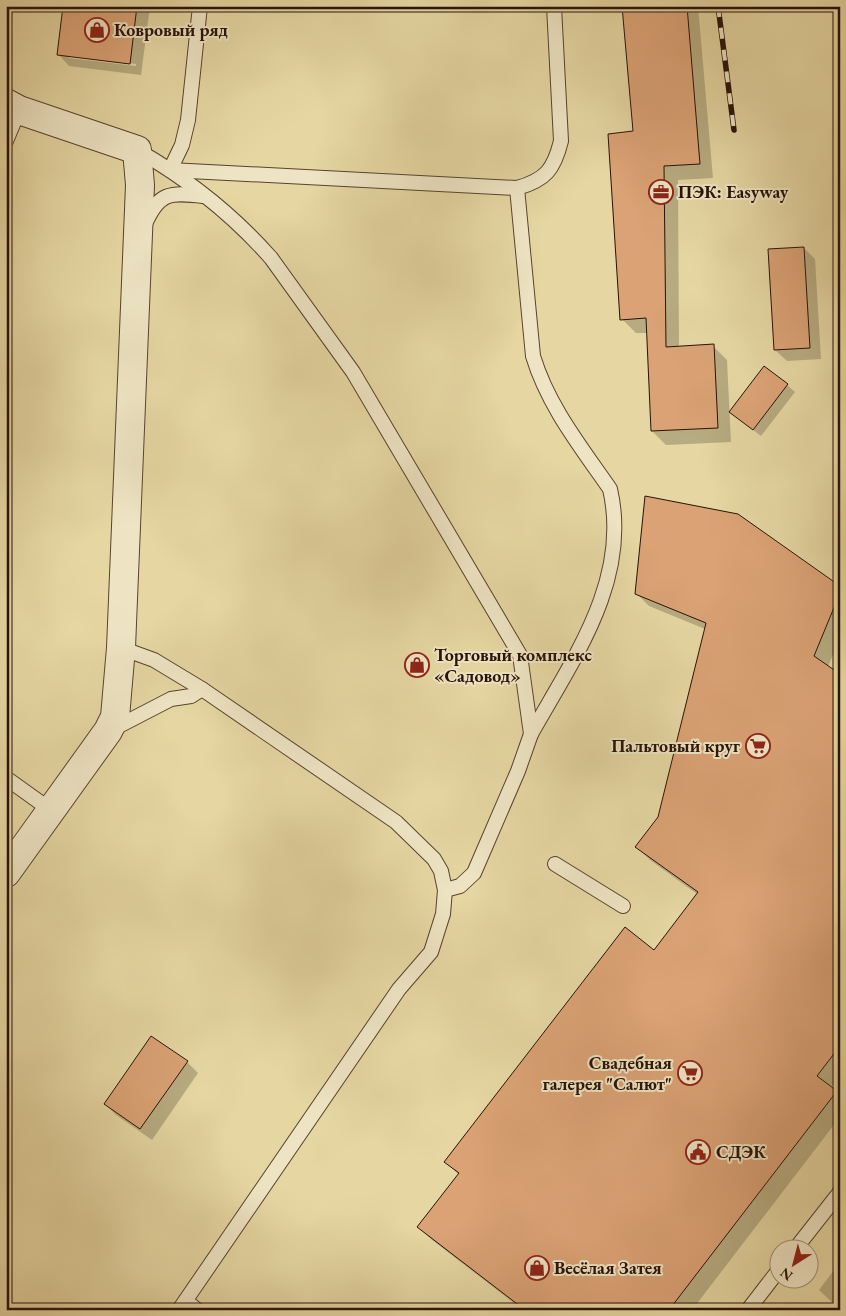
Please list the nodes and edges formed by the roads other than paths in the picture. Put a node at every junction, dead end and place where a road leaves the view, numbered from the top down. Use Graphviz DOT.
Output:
graph roads {
  1 [pos="200,6"];
  2 [pos="554,6"];
  3 [pos="13,106"];
  4 [pos="6,141"];
  5 [pos="137,150"];
  6 [pos="170,170"];
  7 [pos="517,188"];
  8 [pos="203,196"];
  9 [pos="138,238"];
  10 [pos="120,648"];
  11 [pos="202,689"];
  12 [pos="108,731"];
  13 [pos="531,734"];
  14 [pos="6,778"];
  15 [pos="52,811"];
  16 [pos="555,864"];
  17 [pos="6,873"];
  18 [pos="445,890"];
  19 [pos="624,906"];
  20 [pos="840,1192"];
  21 [pos="804,1238"];
  22 [pos="768,1283"];
  23 [pos="182,1305"];
  24 [pos="197,1310"];
  25 [pos="748,1310"];
  1 -- 6 [label="lane"];
  2 -- 7 [label="lane"];
  3 -- 4 [label="lane"];
  3 -- 5 [label="street"];
  5 -- 6 [label="lane"];
  5 -- 9 [label="street"];
  6 -- 7 [label="lane"];
  6 -- 8 [label="lane"];
  7 -- 13 [label="lane"];
  8 -- 9 [label="lane"];
  8 -- 13 [label="lane"];
  9 -- 10 [label="street"];
  10 -- 11 [label="lane"];
  10 -- 12 [label="street"];
  11 -- 12 [label="lane"];
  11 -- 18 [label="lane"];
  12 -- 15 [label="street"];
  13 -- 18 [label="lane"];
  14 -- 15 [label="lane"];
  15 -- 17 [label="street"];
  16 -- 19 [label="lane"];
  18 -- 23 [label="lane"];
  20 -- 21 [label="lane"];
  22 -- 25 [label="lane"];
  23 -- 24 [label="lane"];
}
